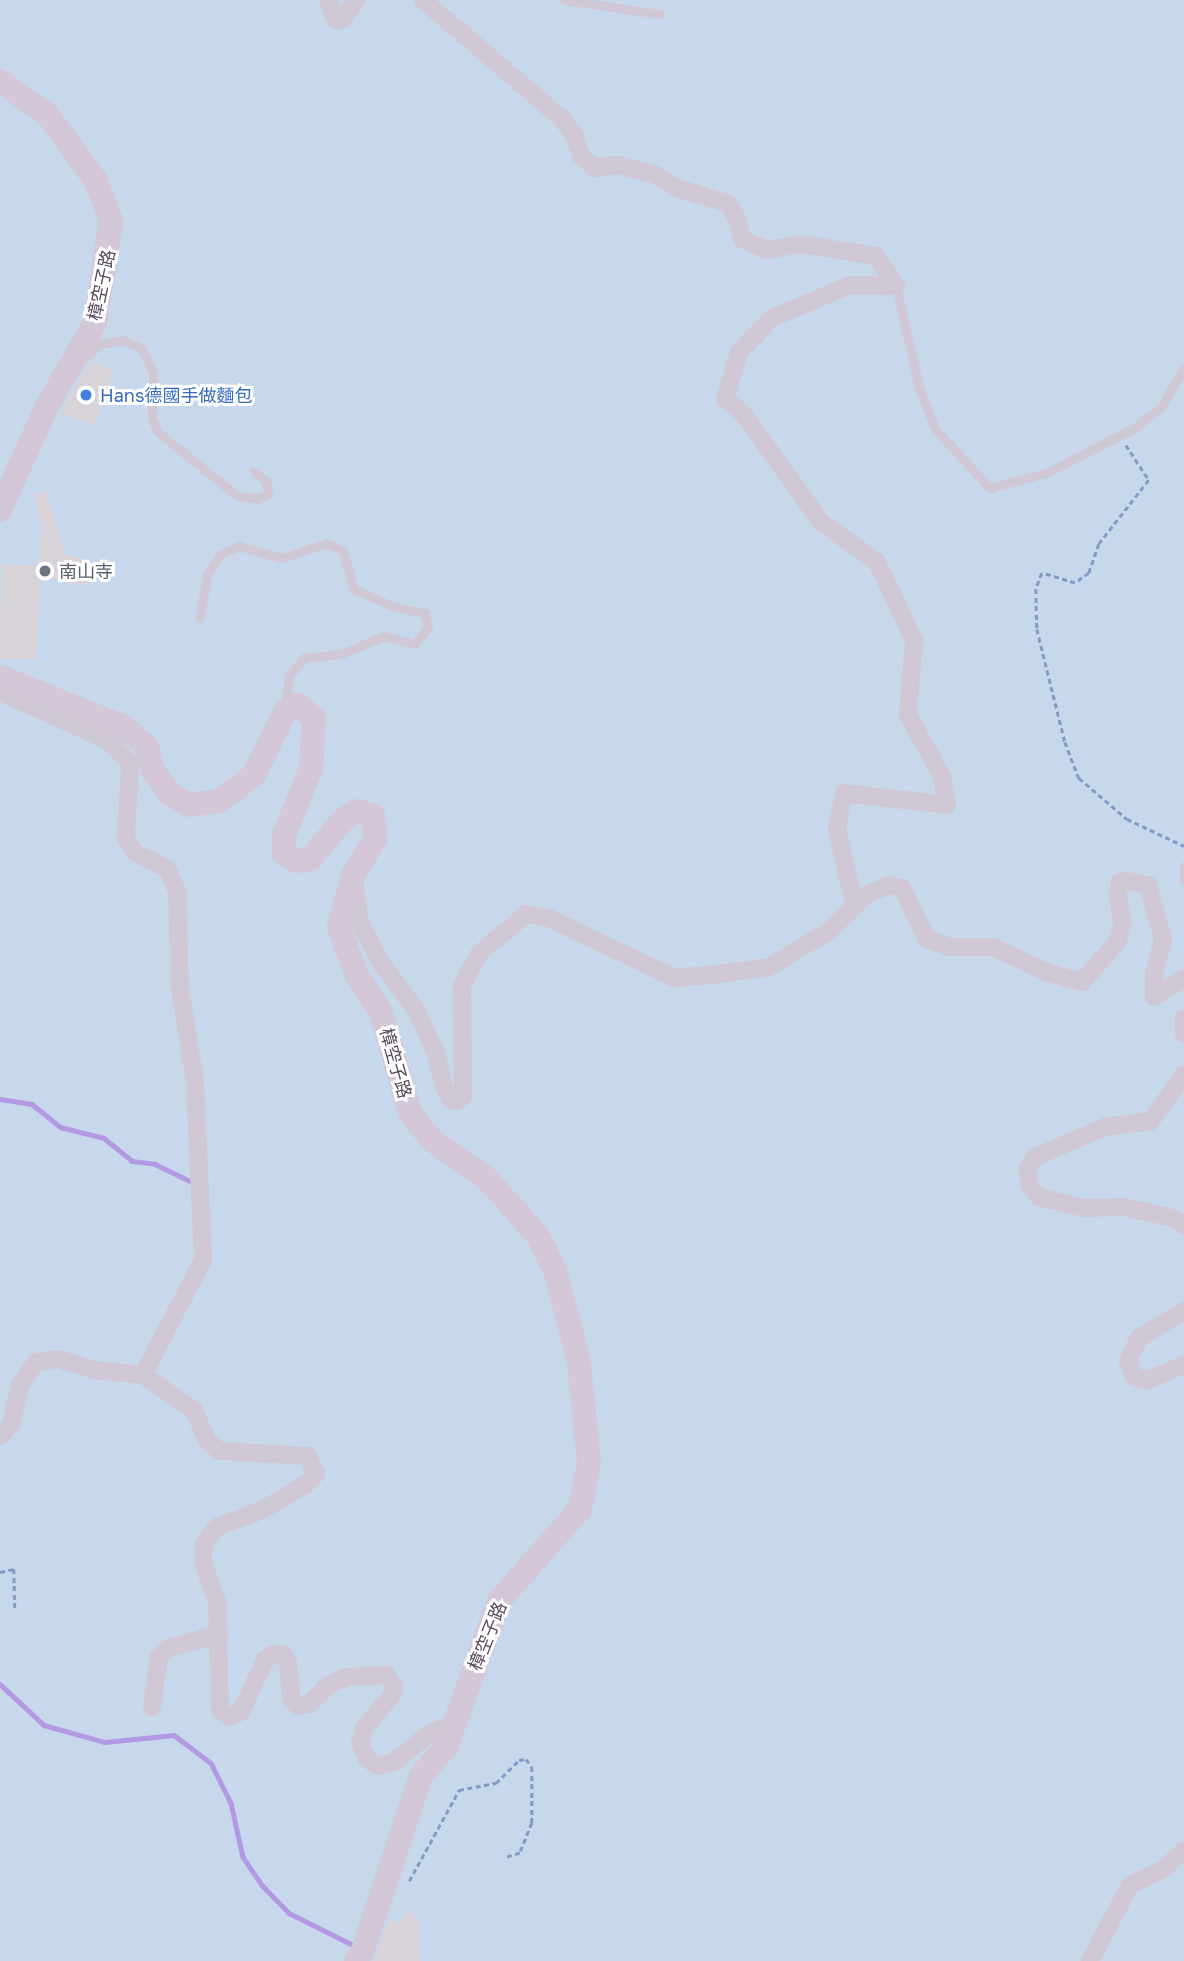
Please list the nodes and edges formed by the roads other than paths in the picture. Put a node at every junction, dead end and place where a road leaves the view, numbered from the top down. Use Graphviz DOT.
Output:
graph roads {
  1 [pos="328,0"];
  2 [pos="357,0"];
  3 [pos="423,0"];
  4 [pos="564,0"];
  5 [pos="660,13"];
  6 [pos="0,81"];
  7 [pos="896,286"];
  8 [pos="1184,368"];
  9 [pos="65,373"];
  10 [pos="254,471"];
  11 [pos="0,510"];
  12 [pos="200,618"];
  13 [pos="0,677"];
  14 [pos="0,692"];
  15 [pos="285,712"];
  16 [pos="1184,866"];
  17 [pos="353,875"];
  18 [pos="1184,880"];
  19 [pos="854,905"];
  20 [pos="1184,978"];
  21 [pos="1184,1018"];
  22 [pos="1184,1034"];
  23 [pos="1184,1074"];
  24 [pos="1184,1226"];
  25 [pos="1184,1311"];
  26 [pos="1184,1365"];
  27 [pos="143,1375"];
  28 [pos="0,1436"];
  29 [pos="219,1634"];
  30 [pos="152,1707"];
  31 [pos="455,1723"];
  32 [pos="1184,1850"];
  33 [pos="355,1961"];
  34 [pos="1090,1961"];
  1 -- 2 [label="street"];
  3 -- 7 [label="street"];
  4 -- 5 [label="lane"];
  6 -- 9 [label="street, 樟空子路"];
  7 -- 8 [label="lane"];
  7 -- 19 [label="street"];
  9 -- 10 [label="lane"];
  9 -- 11 [label="street, 樟空子路"];
  12 -- 15 [label="lane"];
  13 -- 15 [label="street"];
  14 -- 27 [label="street"];
  15 -- 17 [label="street, 樟空子路"];
  16 -- 18 [label="lane"];
  17 -- 19 [label="street"];
  17 -- 31 [label="street, 樟空子路"];
  19 -- 20 [label="street"];
  21 -- 22 [label="street"];
  23 -- 24 [label="street"];
  25 -- 26 [label="street"];
  27 -- 28 [label="street"];
  27 -- 29 [label="street"];
  29 -- 30 [label="street"];
  29 -- 31 [label="street"];
  31 -- 33 [label="street, 樟空子路"];
  32 -- 34 [label="street"];
}
